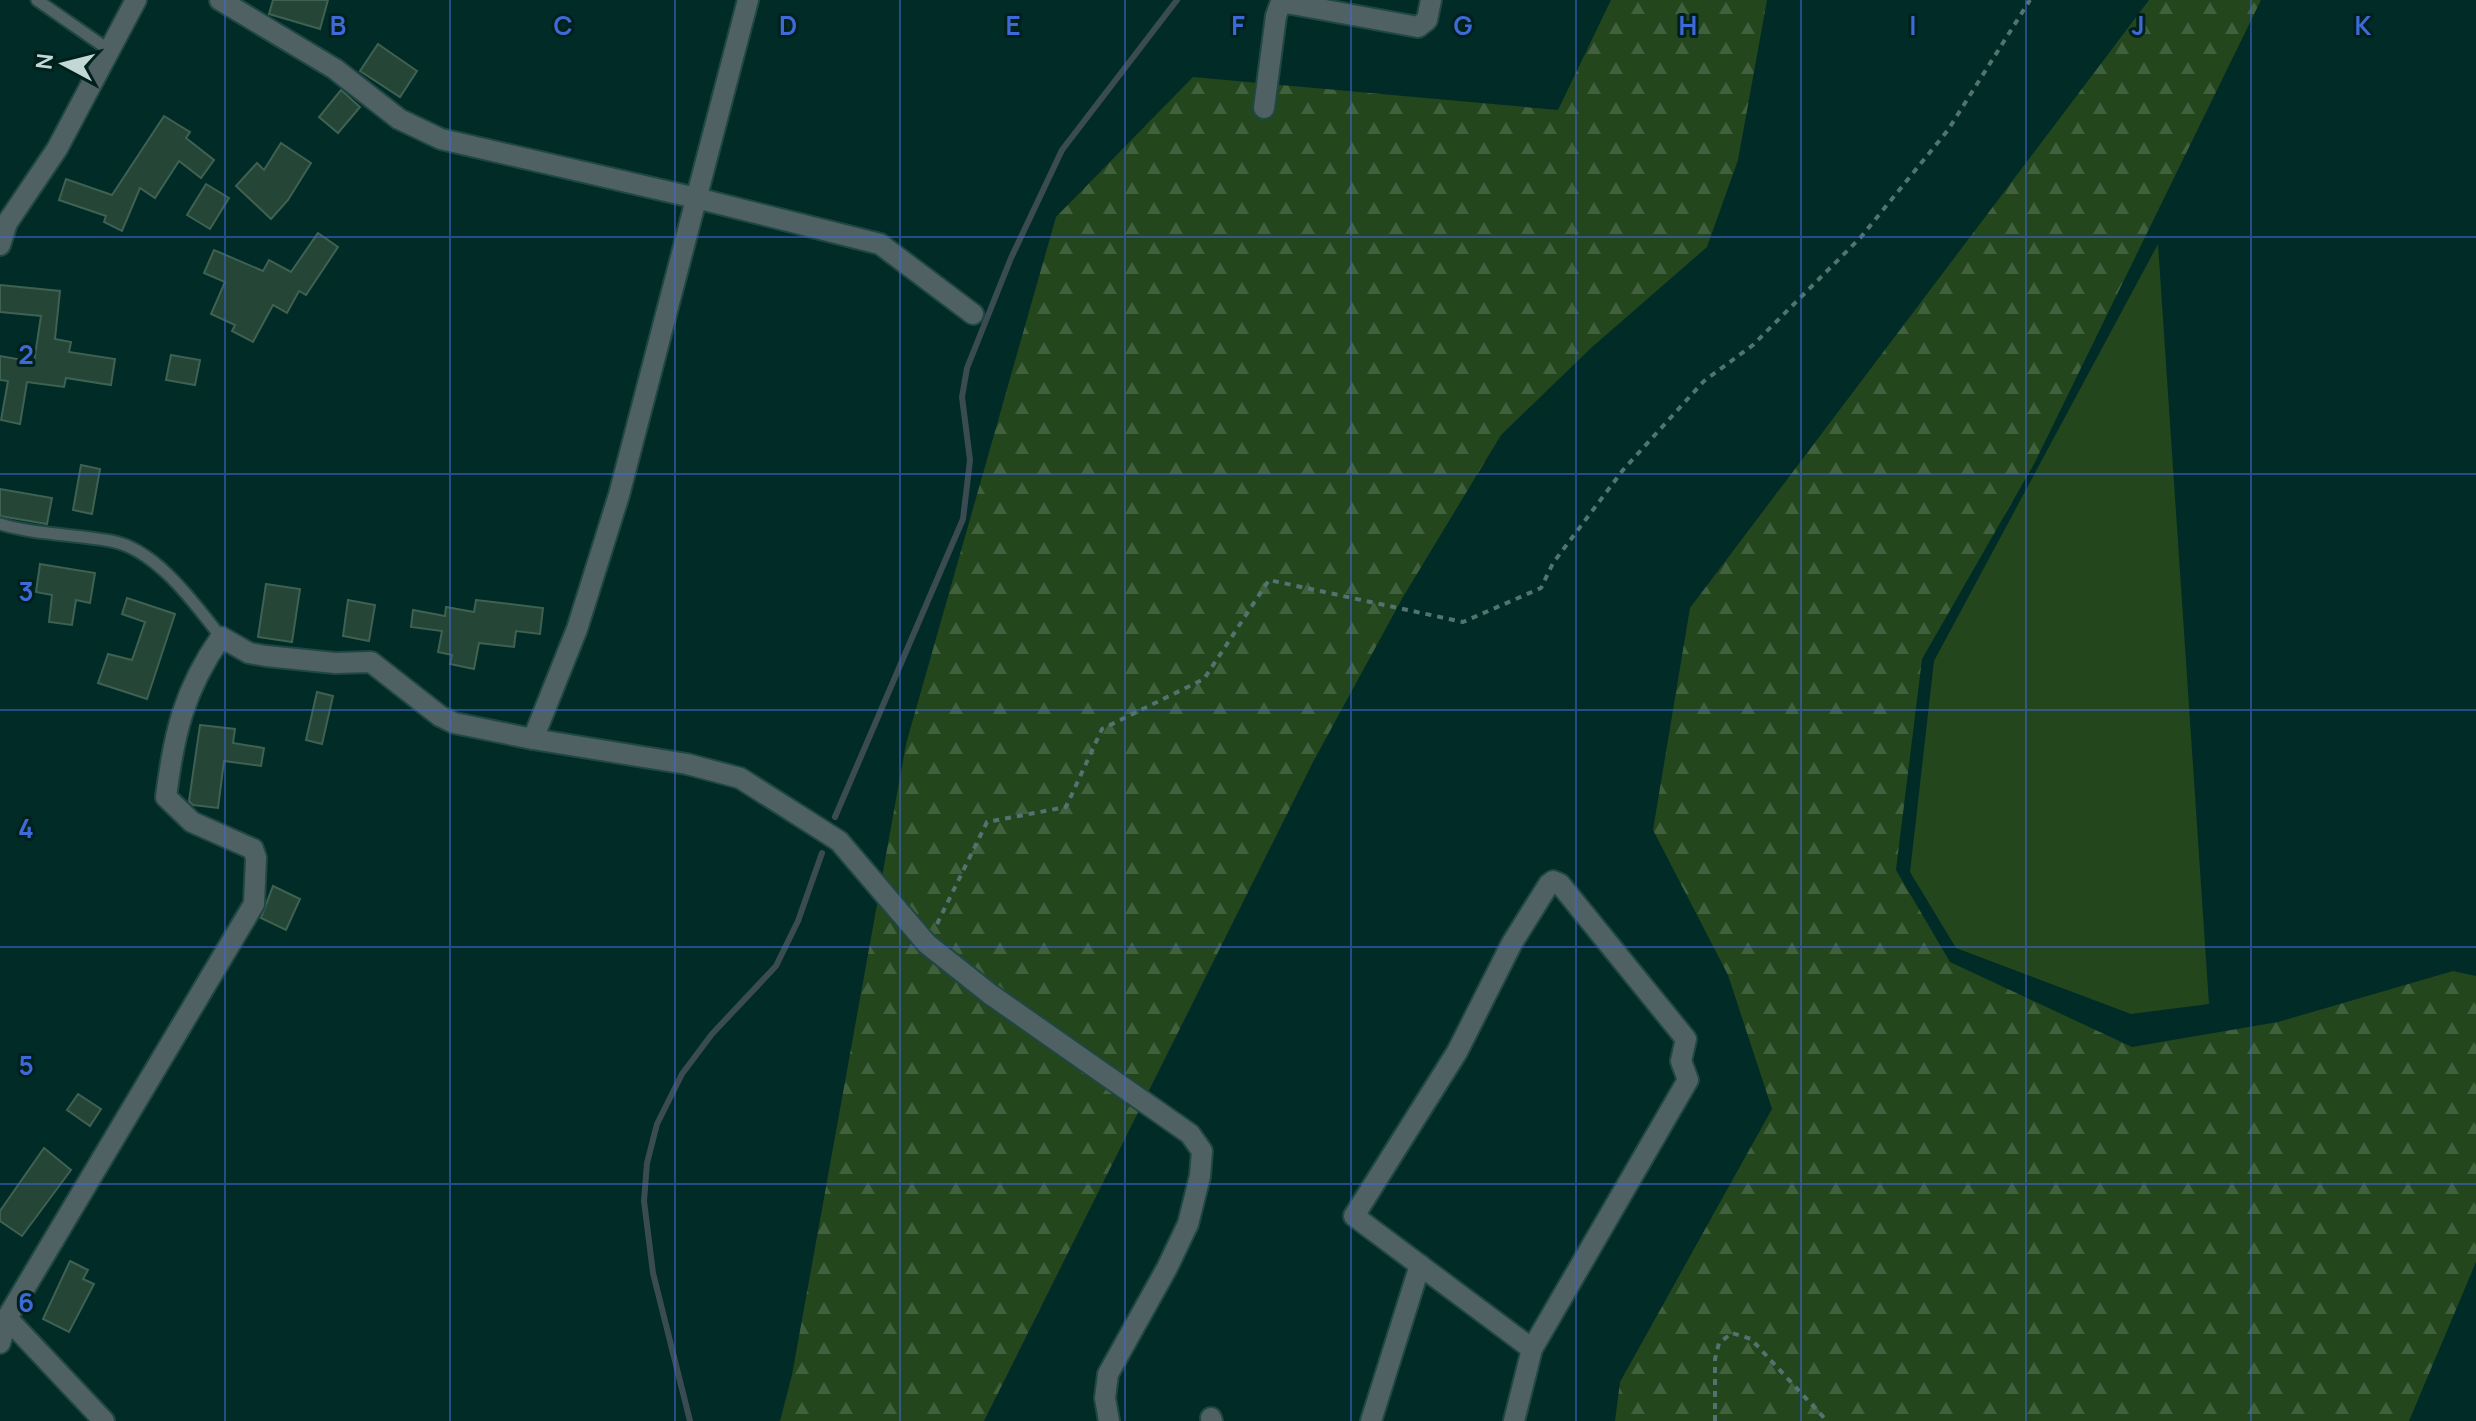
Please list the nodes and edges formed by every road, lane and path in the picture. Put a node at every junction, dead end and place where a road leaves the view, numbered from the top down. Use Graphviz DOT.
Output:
graph roads {
  1 [pos="37,0"];
  2 [pos="136,0"];
  3 [pos="220,0"];
  4 [pos="748,0"];
  5 [pos="1431,0"];
  6 [pos="2030,0"];
  7 [pos="109,50"];
  8 [pos="1264,108"];
  9 [pos="696,198"];
  10 [pos="0,245"];
  11 [pos="973,314"];
  12 [pos="0,524"];
  13 [pos="221,637"];
  14 [pos="533,739"];
  15 [pos="927,944"];
  16 [pos="1420,1265"];
  17 [pos="7,1318"];
  18 [pos="0,1343"];
  19 [pos="1532,1349"];
  20 [pos="104,1421"];
  21 [pos="1109,1421"];
  22 [pos="1371,1421"];
  23 [pos="1514,1421"];
  24 [pos="1715,1421"];
  25 [pos="1827,1421"];
  1 -- 7 [label="lane"];
  2 -- 7 [label="street"];
  3 -- 9 [label="street"];
  4 -- 9 [label="street"];
  5 -- 8 [label="street"];
  6 -- 15 [label="path"];
  7 -- 10 [label="street"];
  9 -- 11 [label="street"];
  9 -- 14 [label="street"];
  12 -- 13 [label="lane"];
  13 -- 14 [label="street"];
  13 -- 17 [label="street"];
  14 -- 15 [label="street"];
  15 -- 21 [label="street"];
  16 -- 19 [label="street"];
  16 -- 19 [label="street"];
  16 -- 22 [label="street"];
  17 -- 18 [label="street"];
  17 -- 20 [label="street"];
  19 -- 23 [label="street"];
  24 -- 25 [label="path"];
}
